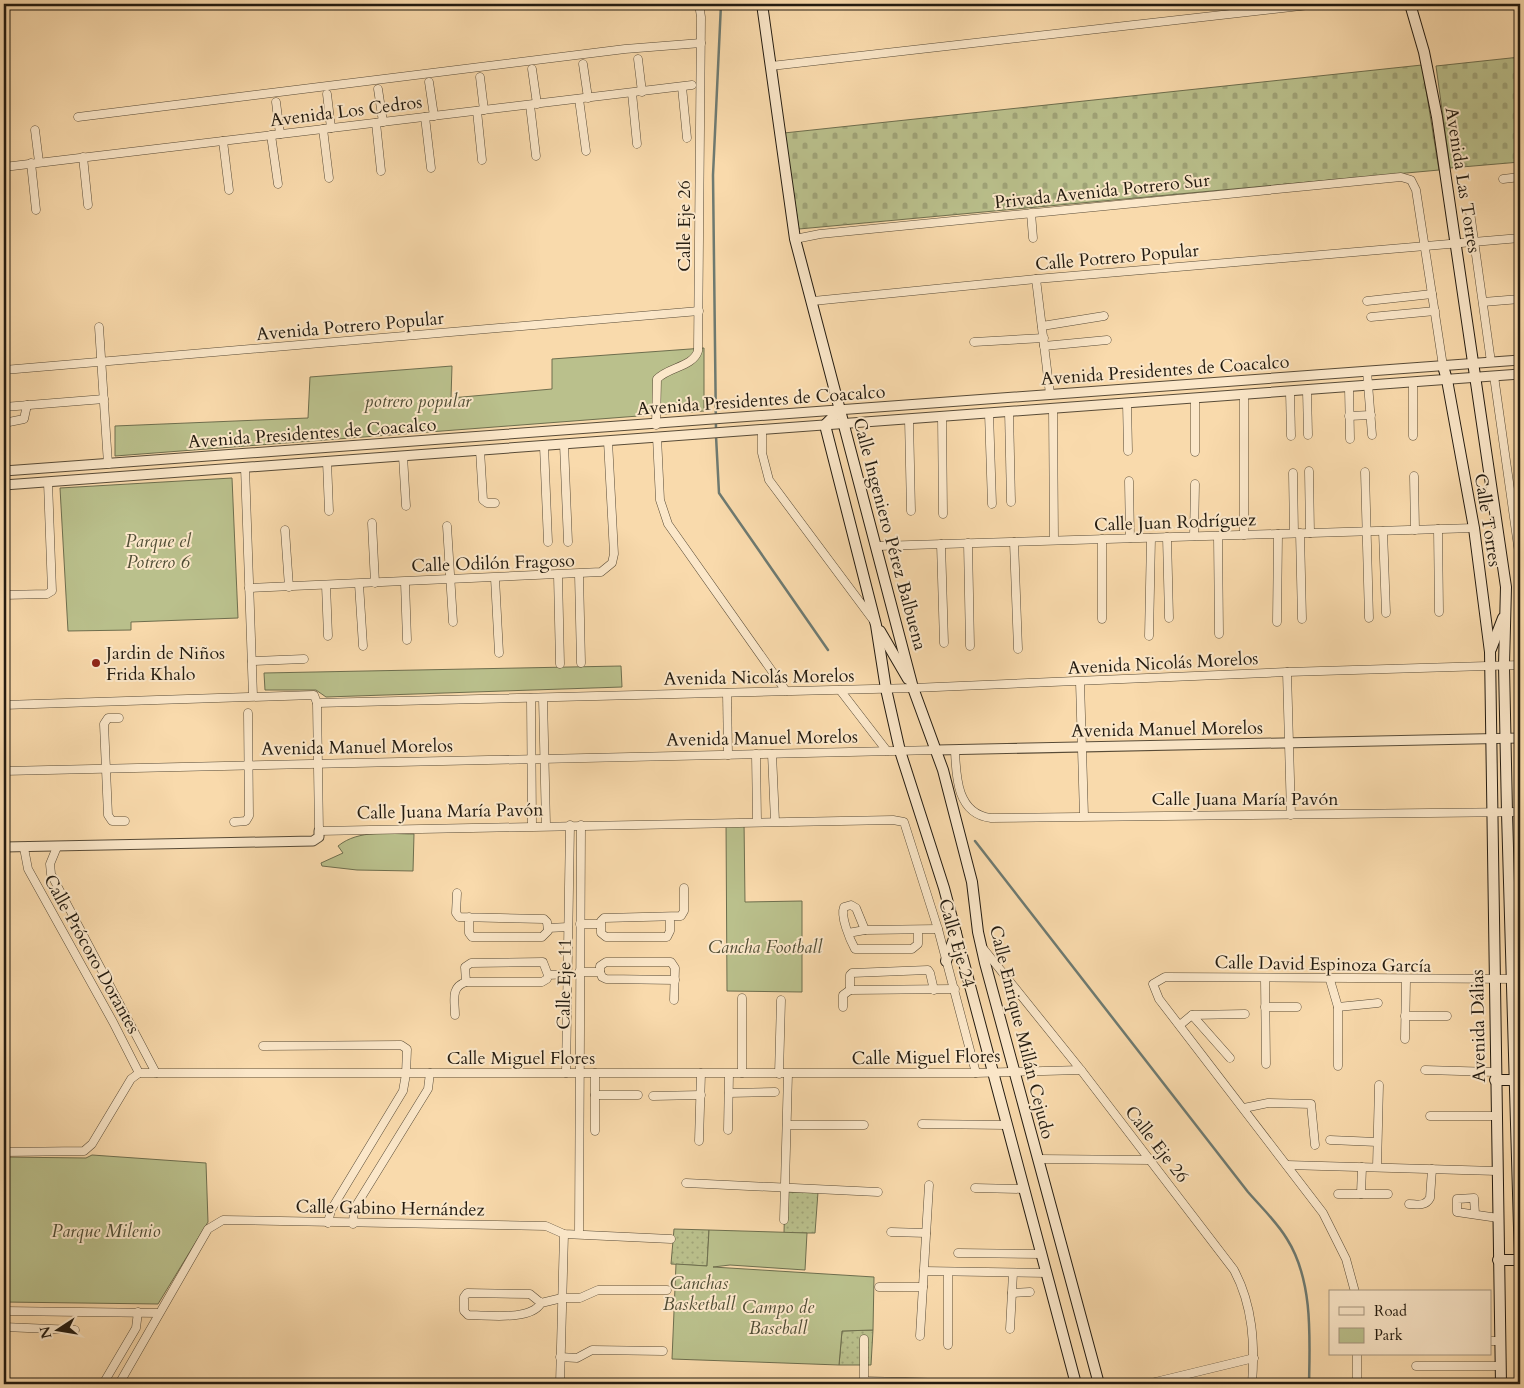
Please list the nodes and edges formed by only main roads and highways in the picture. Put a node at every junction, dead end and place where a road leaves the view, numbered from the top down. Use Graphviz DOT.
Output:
graph roads {
  1 [pos="762,4"];
  2 [pos="1410,4"];
  3 [pos="1443,366"];
  4 [pos="840,410"];
  5 [pos="1506,610"];
  6 [pos="876,624"];
  7 [pos="1490,652"];
  8 [pos="1490,666"];
  9 [pos="914,688"];
  10 [pos="886,689"];
  11 [pos="956,932"];
  12 [pos="946,961"];
  13 [pos="1516,979"];
  14 [pos="1517,1030"];
  15 [pos="1495,1076"];
  16 [pos="1517,1088"];
  17 [pos="1519,1149"];
  18 [pos="1520,1216"];
  19 [pos="1498,1260"];
  20 [pos="1520,1261"];
  21 [pos="1495,1341"];
  22 [pos="1076,1384"];
  23 [pos="1099,1384"];
  24 [pos="1501,1384"];
  1 -- 4 [label="main road"];
  2 -- 5 [label="main road, Avenida Las Torres"];
  3 -- 7 [label="main road, Calle Torres"];
  4 -- 6 [label="main road, Calle Ingeniero Pérez Balbuena"];
  4 -- 9 [label="main road, Calle Ingeniero Pérez Balbuena"];
  5 -- 7 [label="main road"];
  5 -- 13 [label="main road, Avenida Dálias"];
  6 -- 9 [label="main road"];
  6 -- 10 [label="main road, Calle Ingeniero Pérez Balbuena"];
  7 -- 8 [label="main road, Calle Torres"];
  8 -- 15 [label="main road, Avenida Dálias"];
  9 -- 23 [label="main road, Calle Enrique Millán Cejudo"];
  10 -- 11 [label="main road, Calle Enrique Millán Cejudo"];
  11 -- 12 [label="main road"];
  11 -- 22 [label="main road, Calle Enrique Millán Cejudo"];
  13 -- 14 [label="main road, Avenida Dálias"];
  14 -- 16 [label="main road, Avenida Dálias"];
  15 -- 16 [label="main road"];
  15 -- 19 [label="main road, Avenida Dálias"];
  16 -- 17 [label="main road, Avenida Dálias"];
  17 -- 18 [label="main road, Avenida Dálias"];
  18 -- 20 [label="main road, Avenida Dálias"];
  19 -- 20 [label="main road"];
  19 -- 21 [label="main road, Avenida Dálias"];
  21 -- 24 [label="main road, Avenida Dálias"];
}
